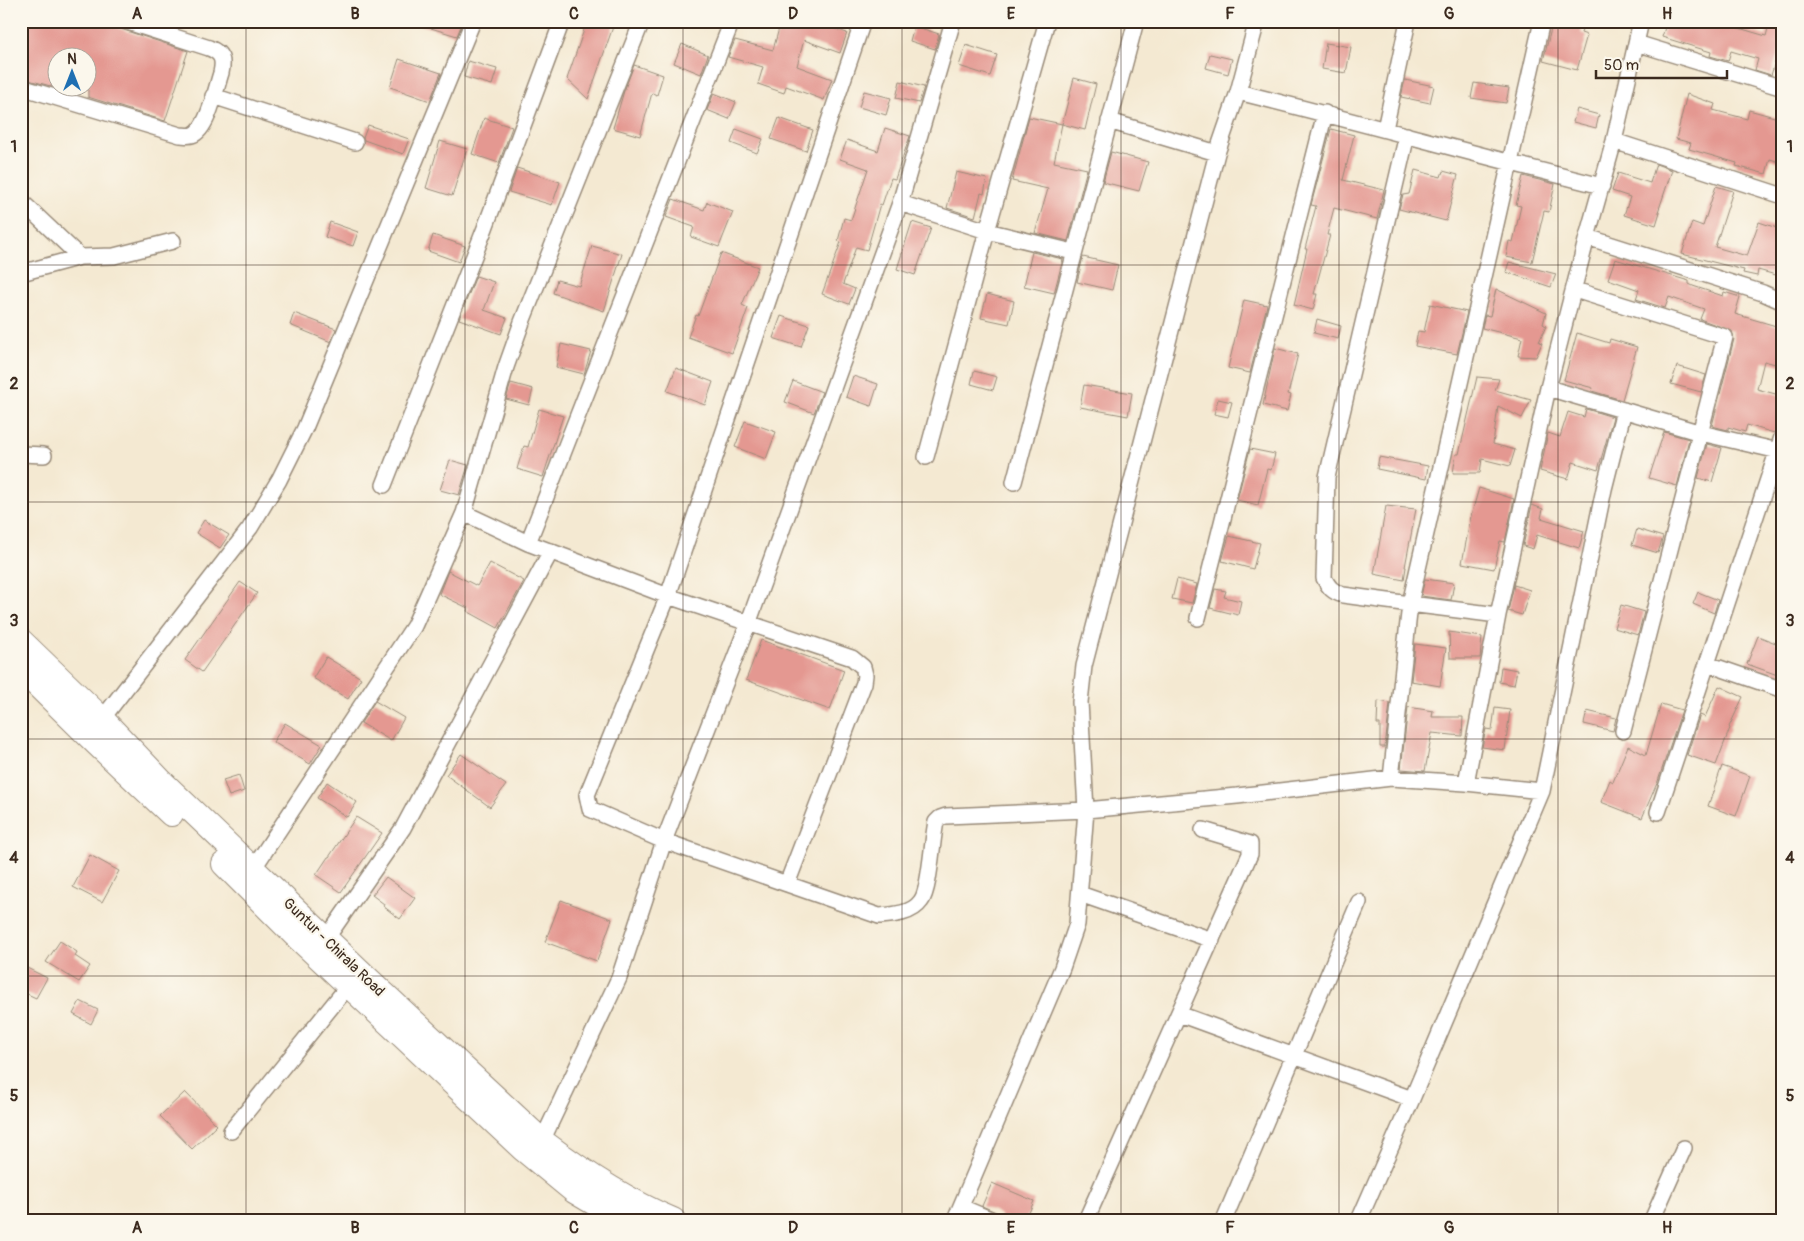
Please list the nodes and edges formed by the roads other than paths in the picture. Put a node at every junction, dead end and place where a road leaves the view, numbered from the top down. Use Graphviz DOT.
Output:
graph roads {
  1 [pos="125,21"];
  2 [pos="473,21"];
  3 [pos="562,21"];
  4 [pos="642,21"];
  5 [pos="732,21"];
  6 [pos="864,21"];
  7 [pos="953,21"];
  8 [pos="1047,21"];
  9 [pos="1136,21"];
  10 [pos="1257,21"];
  11 [pos="1408,21"];
  12 [pos="1542,21"];
  13 [pos="1641,21"];
  14 [pos="1636,44"];
  15 [pos="21,87"];
  16 [pos="1783,88"];
  17 [pos="1238,92"];
  18 [pos="213,96"];
  19 [pos="1325,114"];
  20 [pos="1109,121"];
  21 [pos="1385,129"];
  22 [pos="1406,135"];
  23 [pos="1614,141"];
  24 [pos="355,142"];
  25 [pos="1217,153"];
  26 [pos="1509,163"];
  27 [pos="1602,186"];
  28 [pos="1783,196"];
  29 [pos="21,201"];
  30 [pos="900,203"];
  31 [pos="987,230"];
  32 [pos="1587,237"];
  33 [pos="173,241"];
  34 [pos="1074,252"];
  35 [pos="80,257"];
  36 [pos="21,273"];
  37 [pos="1574,290"];
  38 [pos="1783,302"];
  39 [pos="1548,388"];
  40 [pos="1624,410"];
  41 [pos="1701,433"];
  42 [pos="1783,434"];
  43 [pos="1780,452"];
  44 [pos="21,454"];
  45 [pos="44,455"];
  46 [pos="926,457"];
  47 [pos="1014,482"];
  48 [pos="384,485"];
  49 [pos="464,513"];
  50 [pos="528,543"];
  51 [pos="551,552"];
  52 [pos="668,596"];
  53 [pos="1410,604"];
  54 [pos="1498,615"];
  55 [pos="1198,618"];
  56 [pos="748,624"];
  57 [pos="21,641"];
  58 [pos="1708,664"];
  59 [pos="21,669"];
  60 [pos="1783,690"];
  61 [pos="102,719"];
  62 [pos="1623,731"];
  63 [pos="1390,778"];
  64 [pos="1466,783"];
  65 [pos="1542,791"];
  66 [pos="1086,810"];
  67 [pos="1658,812"];
  68 [pos="1202,830"];
  69 [pos="664,841"];
  70 [pos="253,869"];
  71 [pos="787,884"];
  72 [pos="1080,894"];
  73 [pos="1359,902"];
  74 [pos="326,939"];
  75 [pos="1212,940"];
  76 [pos="349,985"];
  77 [pos="1179,1014"];
  78 [pos="1294,1056"];
  79 [pos="1412,1099"];
  80 [pos="231,1131"];
  81 [pos="542,1140"];
  82 [pos="1684,1148"];
  83 [pos="958,1213"];
  84 [pos="623,1220"];
  85 [pos="673,1220"];
  86 [pos="992,1220"];
  87 [pos="1086,1220"];
  88 [pos="1224,1220"];
  89 [pos="1359,1220"];
  90 [pos="1652,1220"];
  1 -- 18 [label="street"];
  2 -- 61 [label="street"];
  3 -- 48 [label="street"];
  4 -- 49 [label="street"];
  5 -- 50 [label="street"];
  6 -- 52 [label="street"];
  7 -- 30 [label="street"];
  8 -- 31 [label="street"];
  9 -- 20 [label="street"];
  10 -- 17 [label="street"];
  11 -- 21 [label="street"];
  12 -- 26 [label="street"];
  13 -- 14 [label="street"];
  14 -- 16 [label="street"];
  14 -- 23 [label="street"];
  15 -- 18 [label="street"];
  17 -- 19 [label="street"];
  17 -- 25 [label="street"];
  18 -- 24 [label="street"];
  19 -- 21 [label="street"];
  19 -- 55 [label="street"];
  20 -- 25 [label="street"];
  20 -- 34 [label="street"];
  21 -- 22 [label="street"];
  22 -- 26 [label="street"];
  22 -- 53 [label="street"];
  23 -- 27 [label="street"];
  23 -- 28 [label="street"];
  25 -- 66 [label="street"];
  26 -- 27 [label="street"];
  26 -- 53 [label="street"];
  27 -- 32 [label="street"];
  29 -- 35 [label="street"];
  30 -- 31 [label="street"];
  30 -- 56 [label="street"];
  31 -- 34 [label="street"];
  31 -- 46 [label="street"];
  32 -- 37 [label="street"];
  32 -- 38 [label="street"];
  33 -- 35 [label="street"];
  34 -- 47 [label="street"];
  35 -- 36 [label="street"];
  37 -- 39 [label="street"];
  37 -- 41 [label="street"];
  39 -- 40 [label="street"];
  39 -- 54 [label="street"];
  40 -- 41 [label="street"];
  40 -- 65 [label="street"];
  41 -- 43 [label="street"];
  41 -- 62 [label="street"];
  42 -- 43 [label="street"];
  43 -- 58 [label="street"];
  44 -- 45 [label="street"];
  49 -- 50 [label="street"];
  49 -- 70 [label="street"];
  50 -- 51 [label="street"];
  51 -- 52 [label="street"];
  51 -- 74 [label="street"];
  52 -- 56 [label="street"];
  52 -- 69 [label="street"];
  53 -- 54 [label="street"];
  53 -- 63 [label="street"];
  54 -- 64 [label="street"];
  56 -- 69 [label="street"];
  56 -- 71 [label="street"];
  57 -- 61 [label="main road, Guntur - Chirala Road"];
  58 -- 60 [label="street"];
  58 -- 67 [label="street"];
  59 -- 76 [label="main road, Guntur - Chirala Road"];
  61 -- 70 [label="main road, Guntur - Chirala Road"];
  63 -- 64 [label="street"];
  63 -- 66 [label="street"];
  64 -- 65 [label="street"];
  65 -- 79 [label="street"];
  66 -- 71 [label="street"];
  66 -- 72 [label="street"];
  68 -- 75 [label="street"];
  69 -- 71 [label="street"];
  69 -- 81 [label="street"];
  70 -- 74 [label="main road, Guntur - Chirala Road"];
  72 -- 75 [label="street"];
  72 -- 83 [label="street"];
  73 -- 78 [label="street"];
  74 -- 81 [label="main road, Guntur - Chirala Road"];
  75 -- 77 [label="street"];
  76 -- 80 [label="street"];
  76 -- 84 [label="main road, Guntur - Chirala Road"];
  77 -- 78 [label="street"];
  77 -- 87 [label="street"];
  78 -- 79 [label="street"];
  78 -- 88 [label="street"];
  79 -- 89 [label="street"];
  81 -- 85 [label="main road, Guntur - Chirala Road"];
  82 -- 90 [label="street"];
  83 -- 86 [label="street"];
}
